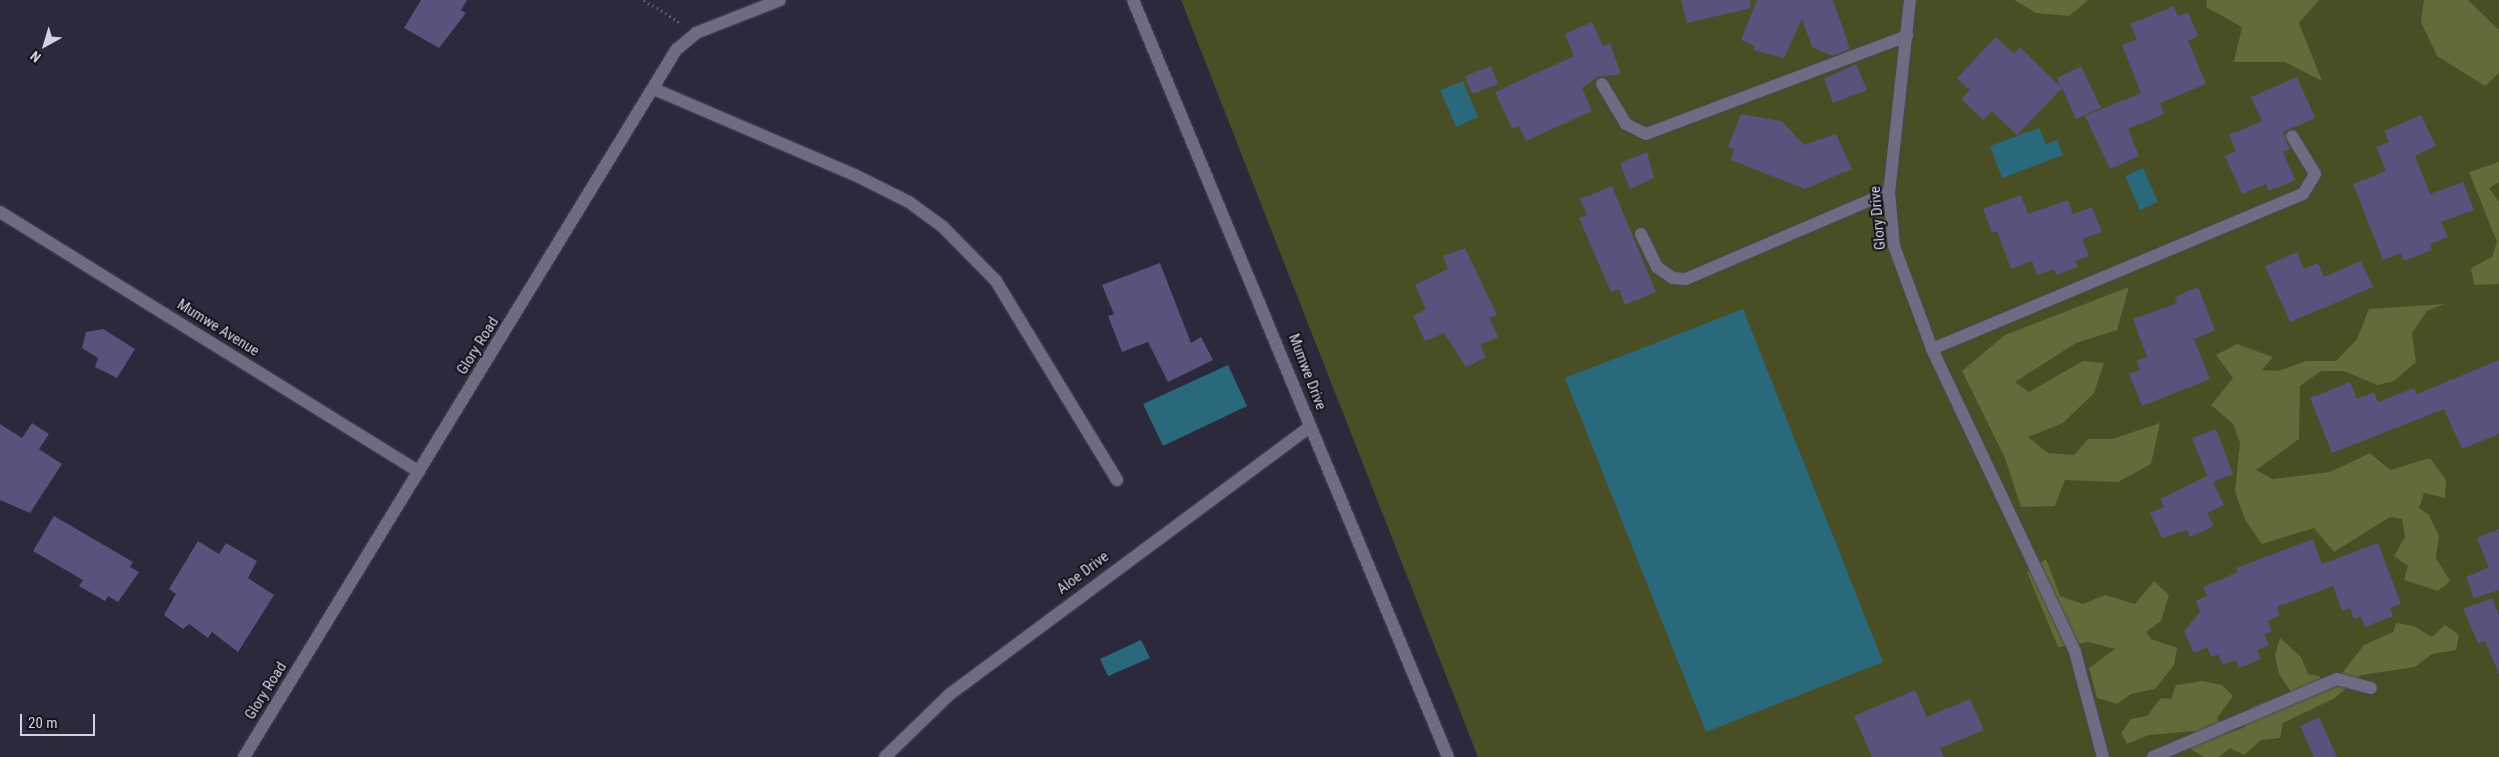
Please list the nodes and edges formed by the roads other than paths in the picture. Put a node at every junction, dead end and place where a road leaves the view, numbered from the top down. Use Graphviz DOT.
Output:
graph roads {
  1 [pos="780,0"];
  2 [pos="1134,0"];
  3 [pos="1910,0"];
  4 [pos="1907,36"];
  5 [pos="1602,84"];
  6 [pos="654,89"];
  7 [pos="2292,136"];
  8 [pos="1889,192"];
  9 [pos="0,212"];
  10 [pos="1641,234"];
  11 [pos="1932,349"];
  12 [pos="1310,427"];
  13 [pos="419,472"];
  14 [pos="1117,480"];
  15 [pos="2371,688"];
  16 [pos="244,757"];
  17 [pos="885,757"];
  18 [pos="1448,757"];
  19 [pos="2104,757"];
  20 [pos="2153,757"];
  1 -- 6 [label="street, Glory Road"];
  2 -- 12 [label="street, Mumwe Drive"];
  3 -- 4 [label="street, Glory Drive"];
  4 -- 5 [label="street"];
  4 -- 8 [label="street, Glory Drive"];
  6 -- 13 [label="street, Glory Road"];
  6 -- 14 [label="street"];
  7 -- 11 [label="street"];
  8 -- 10 [label="street"];
  8 -- 11 [label="street, Glory Drive"];
  9 -- 13 [label="street, Mumwe Avenue"];
  11 -- 19 [label="street, Glory Drive"];
  12 -- 17 [label="street, Aloe Drive"];
  12 -- 18 [label="street, Mumwe Drive"];
  13 -- 16 [label="street, Glory Road"];
  15 -- 20 [label="street"];
}
